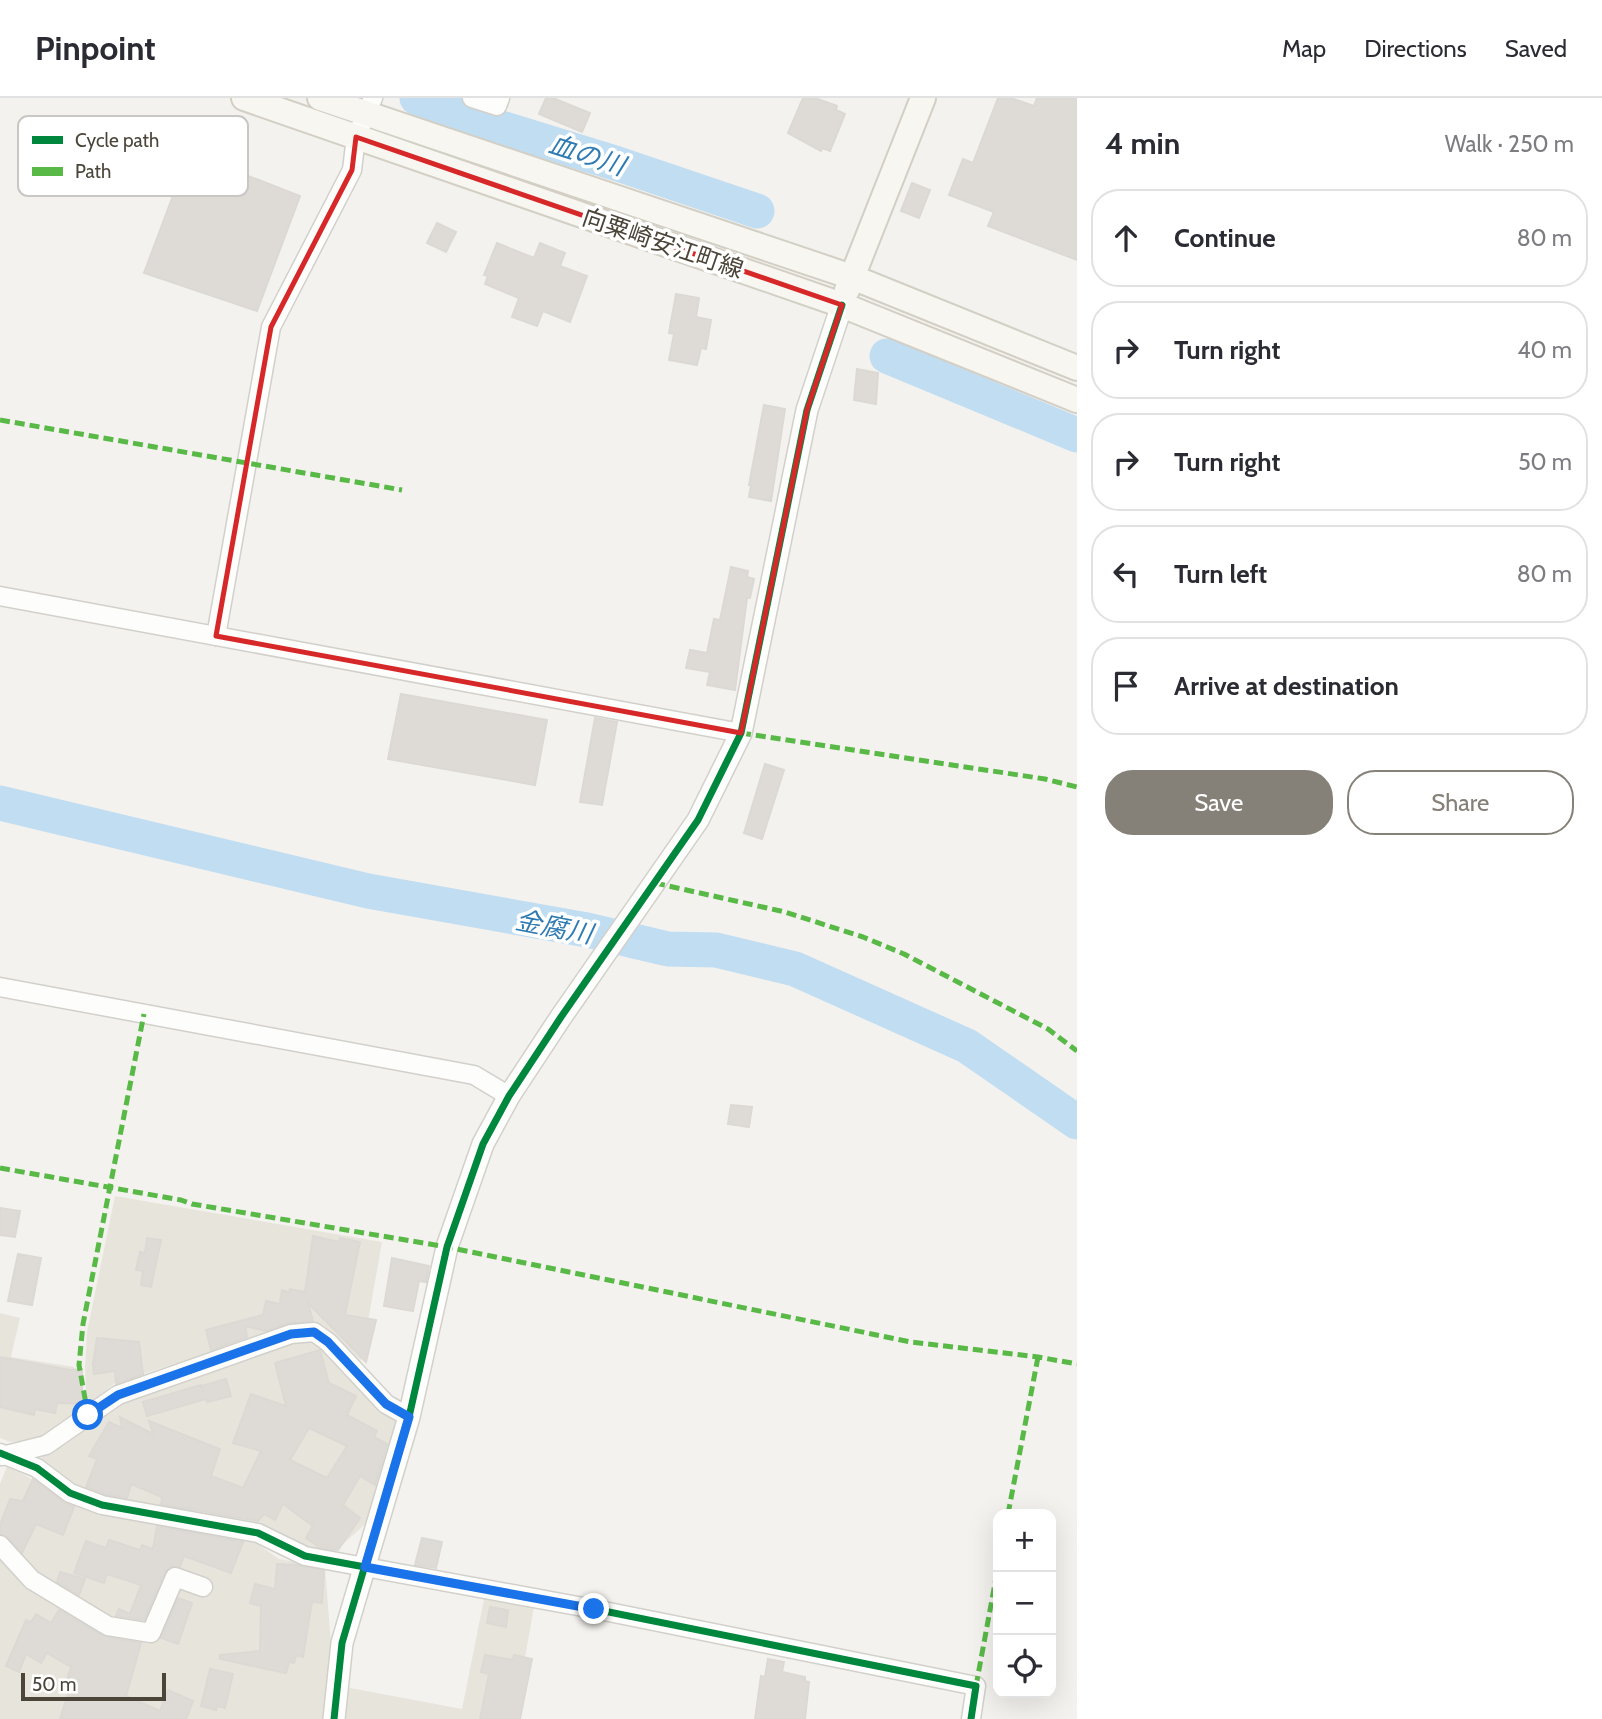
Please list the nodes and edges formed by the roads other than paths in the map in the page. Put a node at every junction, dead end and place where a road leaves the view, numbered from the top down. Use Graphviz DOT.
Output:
graph roads {
  1 [pos="244,98"];
  2 [pos="320,98"];
  3 [pos="472,98"];
  4 [pos="500,98"];
  5 [pos="923,98"];
  6 [pos="368,108"];
  7 [pos="356,137"];
  8 [pos="852,276"];
  9 [pos="842,304"];
  10 [pos="1077,368"];
  11 [pos="1077,400"];
  12 [pos="0,596"];
  13 [pos="216,636"];
  14 [pos="741,733"];
  15 [pos="0,987"];
  16 [pos="509,1096"];
  17 [pos="409,1417"];
  18 [pos="1,1456"];
  19 [pos="0,1545"];
  20 [pos="365,1567"];
  21 [pos="204,1587"];
  22 [pos="334,1719"];
  23 [pos="971,1719"];
  1 -- 7 [label="main road, 向粟崎安江町線"];
  2 -- 6 [label="main road, 向粟崎安江町線"];
  3 -- 4 [label="street"];
  5 -- 8 [label="main road"];
  6 -- 7 [label="street"];
  6 -- 8 [label="main road, 向粟崎安江町線"];
  7 -- 9 [label="main road, 向粟崎安江町線"];
  7 -- 13 [label="street"];
  8 -- 9 [label="main road"];
  8 -- 10 [label="main road, 向粟崎安江町線"];
  9 -- 11 [label="main road, 向粟崎安江町線"];
  9 -- 14 [label="street"];
  12 -- 13 [label="street"];
  13 -- 14 [label="street"];
  14 -- 16 [label="street"];
  15 -- 16 [label="street"];
  16 -- 17 [label="street"];
  17 -- 18 [label="street"];
  17 -- 20 [label="street"];
  18 -- 20 [label="street"];
  19 -- 21 [label="street"];
  20 -- 22 [label="street"];
  20 -- 23 [label="street"];
}
